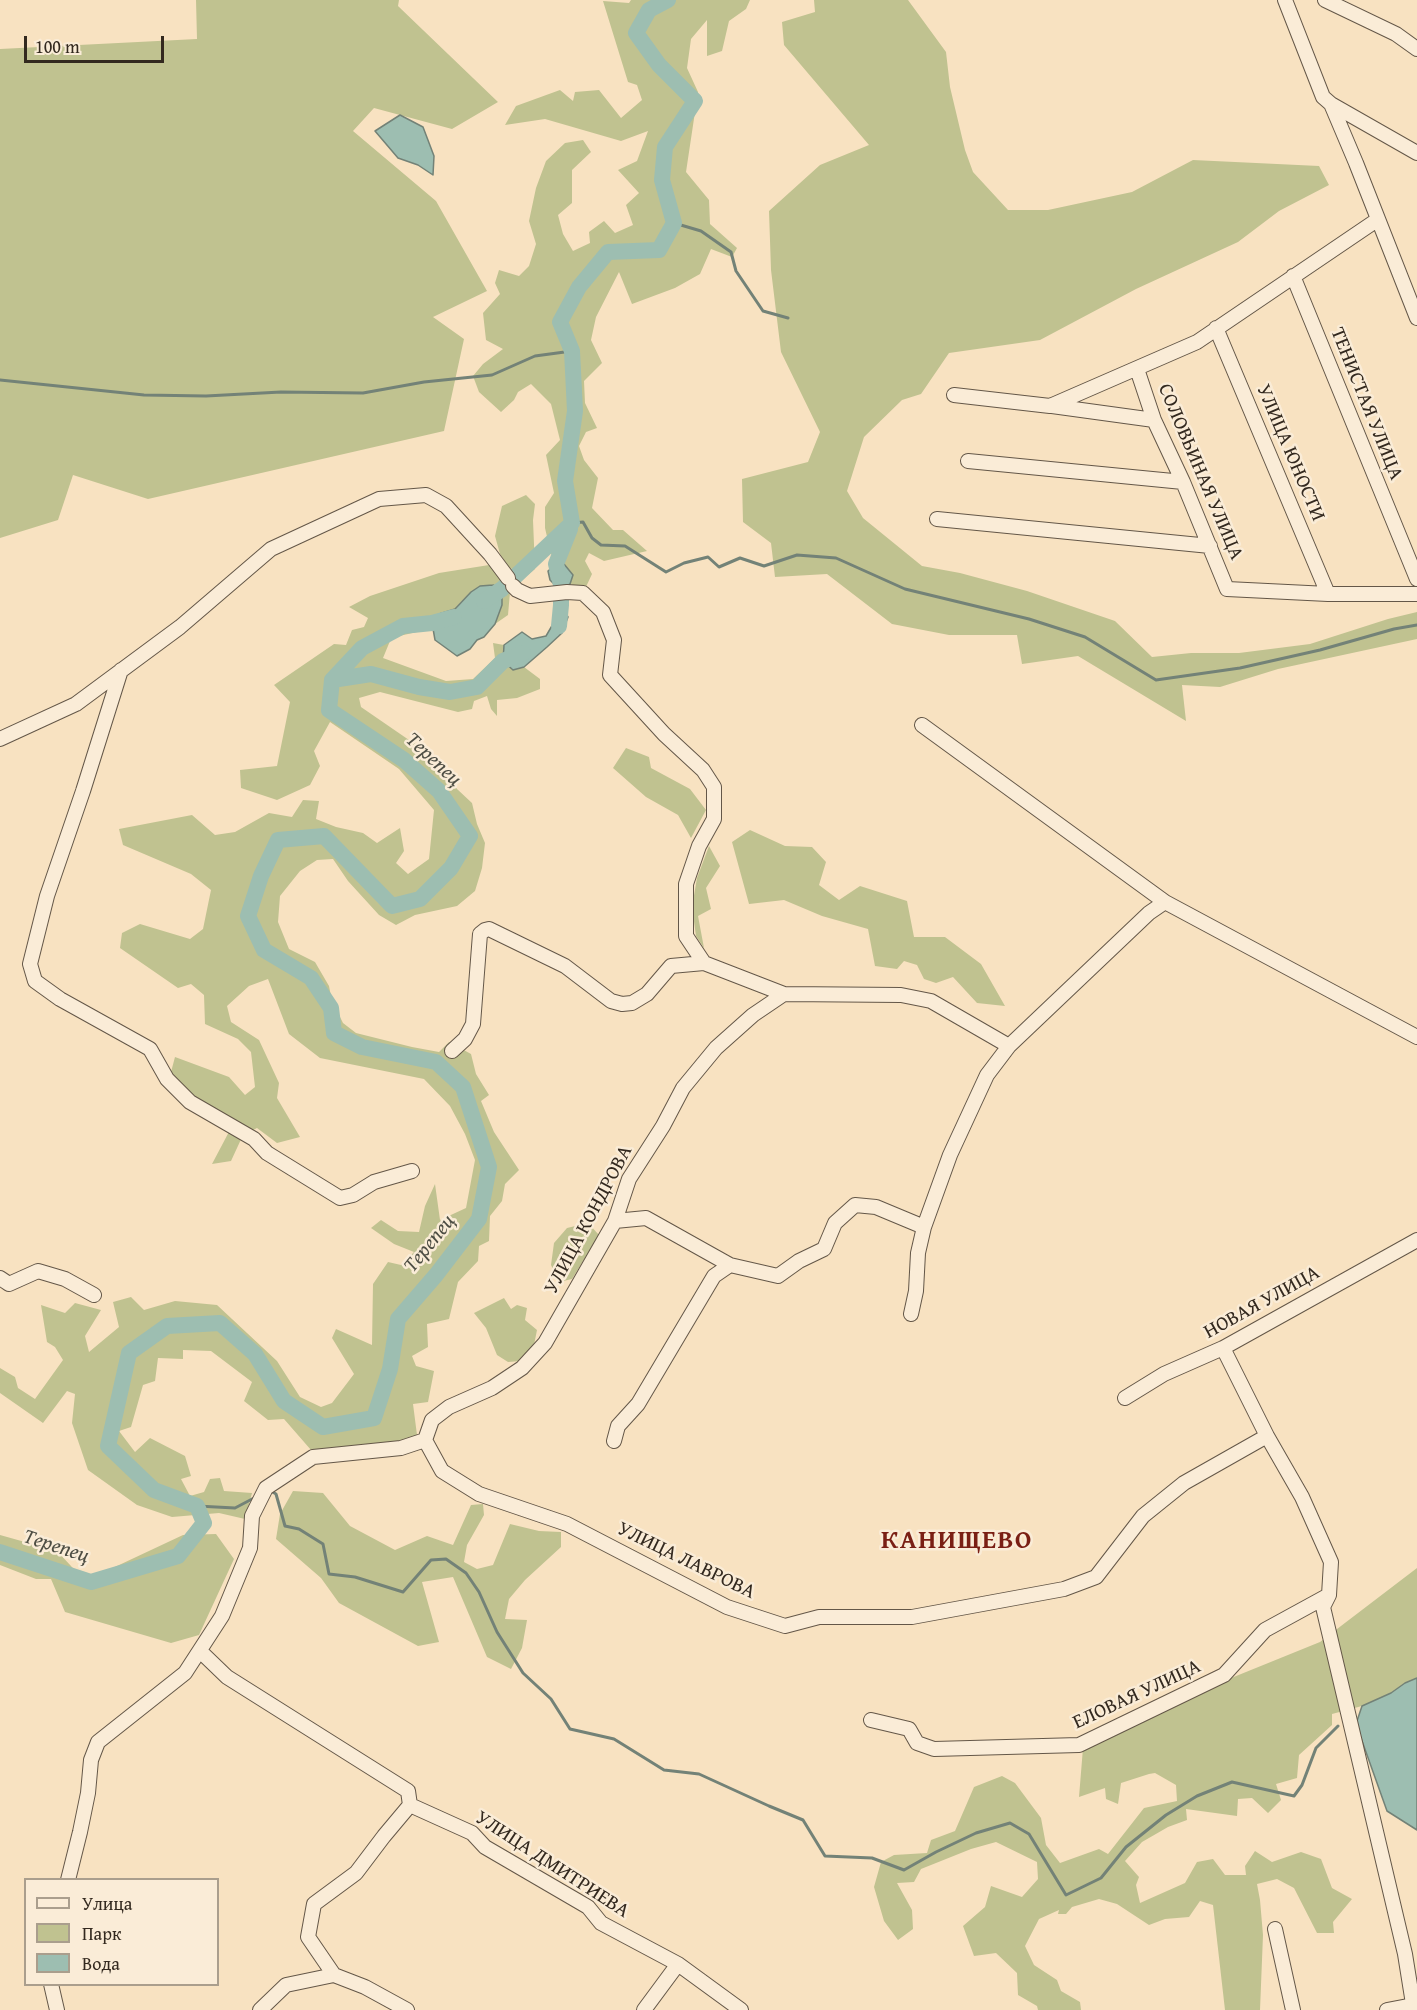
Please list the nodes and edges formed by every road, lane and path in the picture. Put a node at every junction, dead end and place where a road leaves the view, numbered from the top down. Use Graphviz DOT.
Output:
graph roads {
  1 [pos="1285,0"];
  2 [pos="1325,0"];
  3 [pos="1417,49"];
  4 [pos="1330,104"];
  5 [pos="1417,153"];
  6 [pos="1377,220"];
  7 [pos="1293,276"];
  8 [pos="1417,318"];
  9 [pos="1216,328"];
  10 [pos="1137,369"];
  11 [pos="954,395"];
  12 [pos="1050,406"];
  13 [pos="1154,420"];
  14 [pos="968,461"];
  15 [pos="1183,482"];
  16 [pos="937,519"];
  17 [pos="1210,546"];
  18 [pos="1417,579"];
  19 [pos="1328,594"];
  20 [pos="1417,594"];
  21 [pos="121,670"];
  22 [pos="922,725"];
  23 [pos="0,739"];
  24 [pos="1165,902"];
  25 [pos="704,963"];
  26 [pos="783,994"];
  27 [pos="1417,1037"];
  28 [pos="1010,1046"];
  29 [pos="452,1051"];
  30 [pos="411,1171"];
  31 [pos="615,1221"];
  32 [pos="924,1227"];
  33 [pos="1417,1240"];
  34 [pos="730,1265"];
  35 [pos="0,1278"];
  36 [pos="94,1295"];
  37 [pos="911,1314"];
  38 [pos="1223,1348"];
  39 [pos="1125,1398"];
  40 [pos="1267,1436"];
  41 [pos="425,1440"];
  42 [pos="614,1441"];
  43 [pos="1329,1595"];
  44 [pos="200,1651"];
  45 [pos="871,1720"];
  46 [pos="410,1805"];
  47 [pos="68,1878"];
  48 [pos="1275,1929"];
  49 [pos="678,1964"];
  50 [pos="334,1975"];
  51 [pos="51,1986"];
  52 [pos="1413,2008"];
  53 [pos="57,2010"];
  54 [pos="260,2010"];
  55 [pos="407,2010"];
  56 [pos="644,2010"];
  57 [pos="741,2010"];
  58 [pos="1293,2010"];
  59 [pos="1387,2010"];
  1 -- 4 [label="street"];
  2 -- 3 [label="street"];
  4 -- 5 [label="street"];
  4 -- 6 [label="street"];
  6 -- 7 [label="street"];
  6 -- 8 [label="street"];
  7 -- 9 [label="street"];
  7 -- 18 [label="street, ТЕНИСТАЯ УЛИЦА"];
  9 -- 10 [label="street"];
  9 -- 19 [label="street, УЛИЦА ЮНОСТИ"];
  10 -- 12 [label="street"];
  10 -- 13 [label="street, СОЛОВЬИНАЯ УЛИЦА"];
  11 -- 12 [label="street"];
  12 -- 13 [label="street"];
  13 -- 15 [label="street, СОЛОВЬИНАЯ УЛИЦА"];
  14 -- 15 [label="street"];
  15 -- 17 [label="street, СОЛОВЬИНАЯ УЛИЦА"];
  16 -- 17 [label="street"];
  17 -- 19 [label="street, СОЛОВЬИНАЯ УЛИЦА"];
  19 -- 20 [label="street"];
  21 -- 23 [label="street"];
  21 -- 25 [label="street"];
  21 -- 30 [label="street"];
  22 -- 24 [label="street"];
  24 -- 27 [label="street"];
  24 -- 28 [label="street"];
  25 -- 26 [label="street"];
  25 -- 29 [label="street"];
  26 -- 28 [label="street"];
  26 -- 31 [label="street, УЛИЦА КОНДРОВА"];
  28 -- 32 [label="street"];
  31 -- 34 [label="street"];
  31 -- 41 [label="street, УЛИЦА КОНДРОВА"];
  32 -- 34 [label="street"];
  32 -- 37 [label="street"];
  33 -- 38 [label="street, НОВАЯ УЛИЦА"];
  34 -- 42 [label="street"];
  35 -- 36 [label="street"];
  38 -- 39 [label="street, НОВАЯ УЛИЦА"];
  38 -- 40 [label="street"];
  40 -- 41 [label="street, УЛИЦА ЛАВРОВА"];
  40 -- 43 [label="street"];
  41 -- 44 [label="street"];
  43 -- 45 [label="street, ЕЛОВАЯ УЛИЦА"];
  43 -- 52 [label="street"];
  44 -- 46 [label="street"];
  44 -- 47 [label="street"];
  46 -- 49 [label="street, УЛИЦА ДМИТРИЕВА"];
  46 -- 50 [label="street"];
  48 -- 58 [label="street"];
  49 -- 56 [label="street"];
  49 -- 57 [label="street, УЛИЦА ДМИТРИЕВА"];
  50 -- 54 [label="street"];
  50 -- 55 [label="street"];
  51 -- 53 [label="street"];
  52 -- 59 [label="street"];
}
